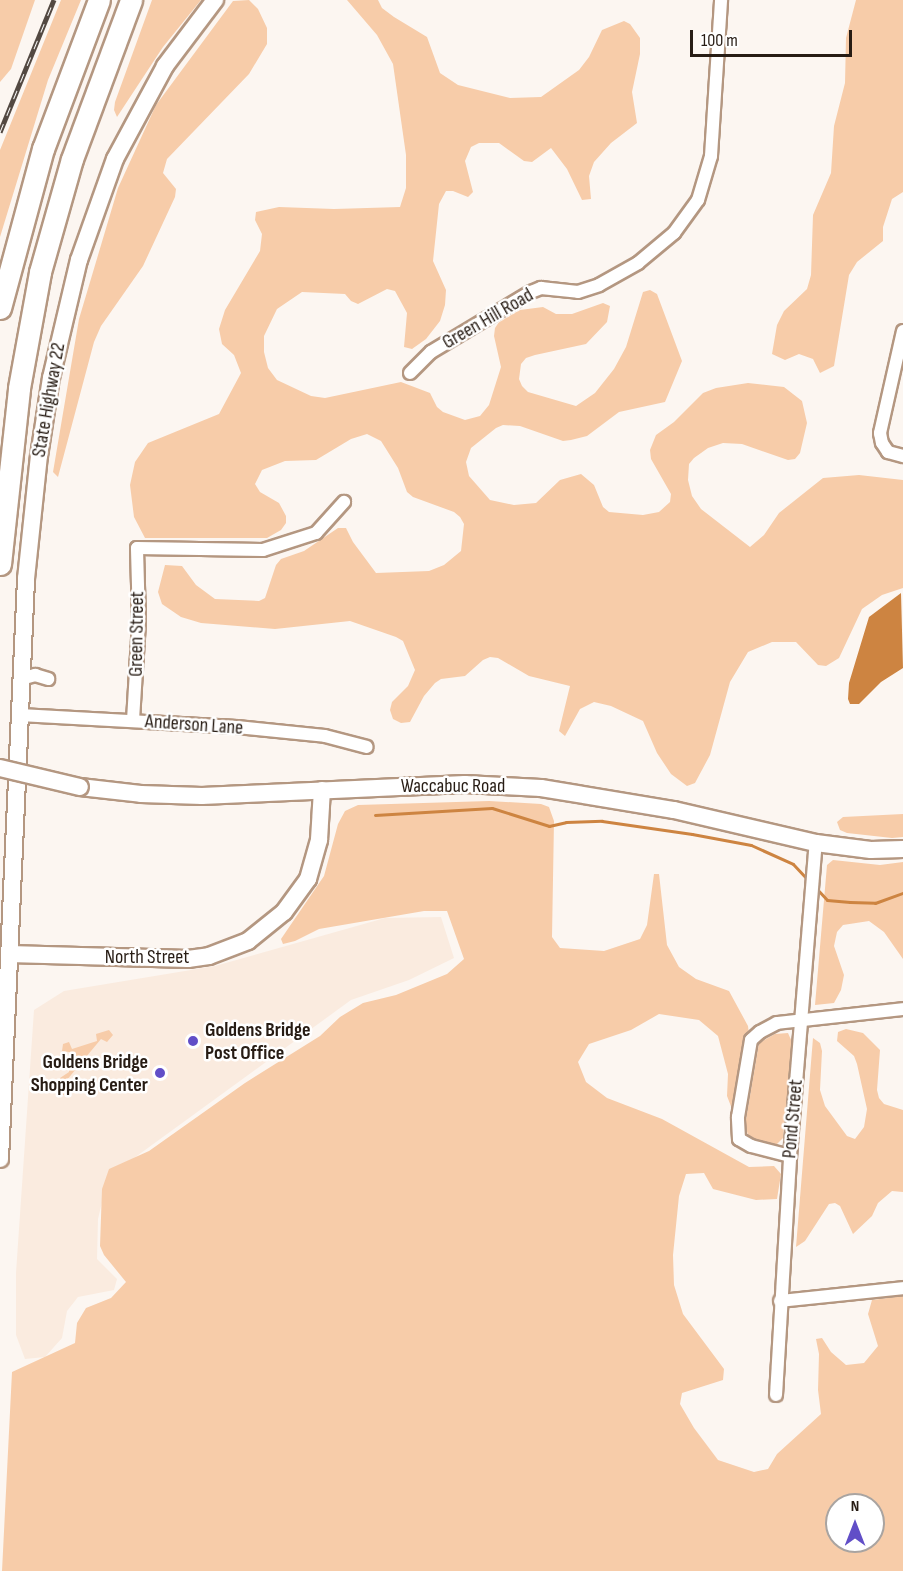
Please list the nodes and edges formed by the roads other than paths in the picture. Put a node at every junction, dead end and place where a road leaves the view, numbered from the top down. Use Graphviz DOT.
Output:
graph roads {
  1 [pos="99,0"];
  2 [pos="131,0"];
  3 [pos="214,0"];
  4 [pos="722,0"];
  5 [pos="0,308"];
  6 [pos="903,331"];
  7 [pos="410,373"];
  8 [pos="903,456"];
  9 [pos="344,502"];
  10 [pos="0,564"];
  11 [pos="21,679"];
  12 [pos="48,679"];
  13 [pos="20,715"];
  14 [pos="133,720"];
  15 [pos="367,747"];
  16 [pos="0,768"];
  17 [pos="322,790"];
  18 [pos="816,843"];
  19 [pos="903,849"];
  20 [pos="9,954"];
  21 [pos="903,1009"];
  22 [pos="802,1020"];
  23 [pos="790,1156"];
  24 [pos="0,1159"];
  25 [pos="903,1288"];
  26 [pos="780,1301"];
  27 [pos="776,1395"];
  1 -- 5 [label="highway"];
  2 -- 10 [label="highway"];
  3 -- 11 [label="main road, State Highway 22"];
  4 -- 7 [label="street, Green Hill Road"];
  6 -- 8 [label="street"];
  9 -- 14 [label="street, Green Street"];
  11 -- 12 [label="street"];
  11 -- 13 [label="main road, State Highway 22"];
  13 -- 14 [label="street, Anderson Lane"];
  13 -- 20 [label="main road, State Highway 22"];
  14 -- 15 [label="street, Anderson Lane"];
  16 -- 17 [label="main road, Waccabuc Road, bridge"];
  17 -- 18 [label="main road, Waccabuc Road"];
  17 -- 20 [label="main road, North Street"];
  18 -- 19 [label="main road, Waccabuc Road"];
  18 -- 22 [label="street, Pond Street"];
  20 -- 24 [label="main road, State Highway 22"];
  21 -- 22 [label="street"];
  22 -- 23 [label="street, Pond Street"];
  22 -- 23 [label="street"];
  23 -- 26 [label="street, Pond Street"];
  25 -- 26 [label="street"];
  26 -- 27 [label="street, Pond Street"];
}
